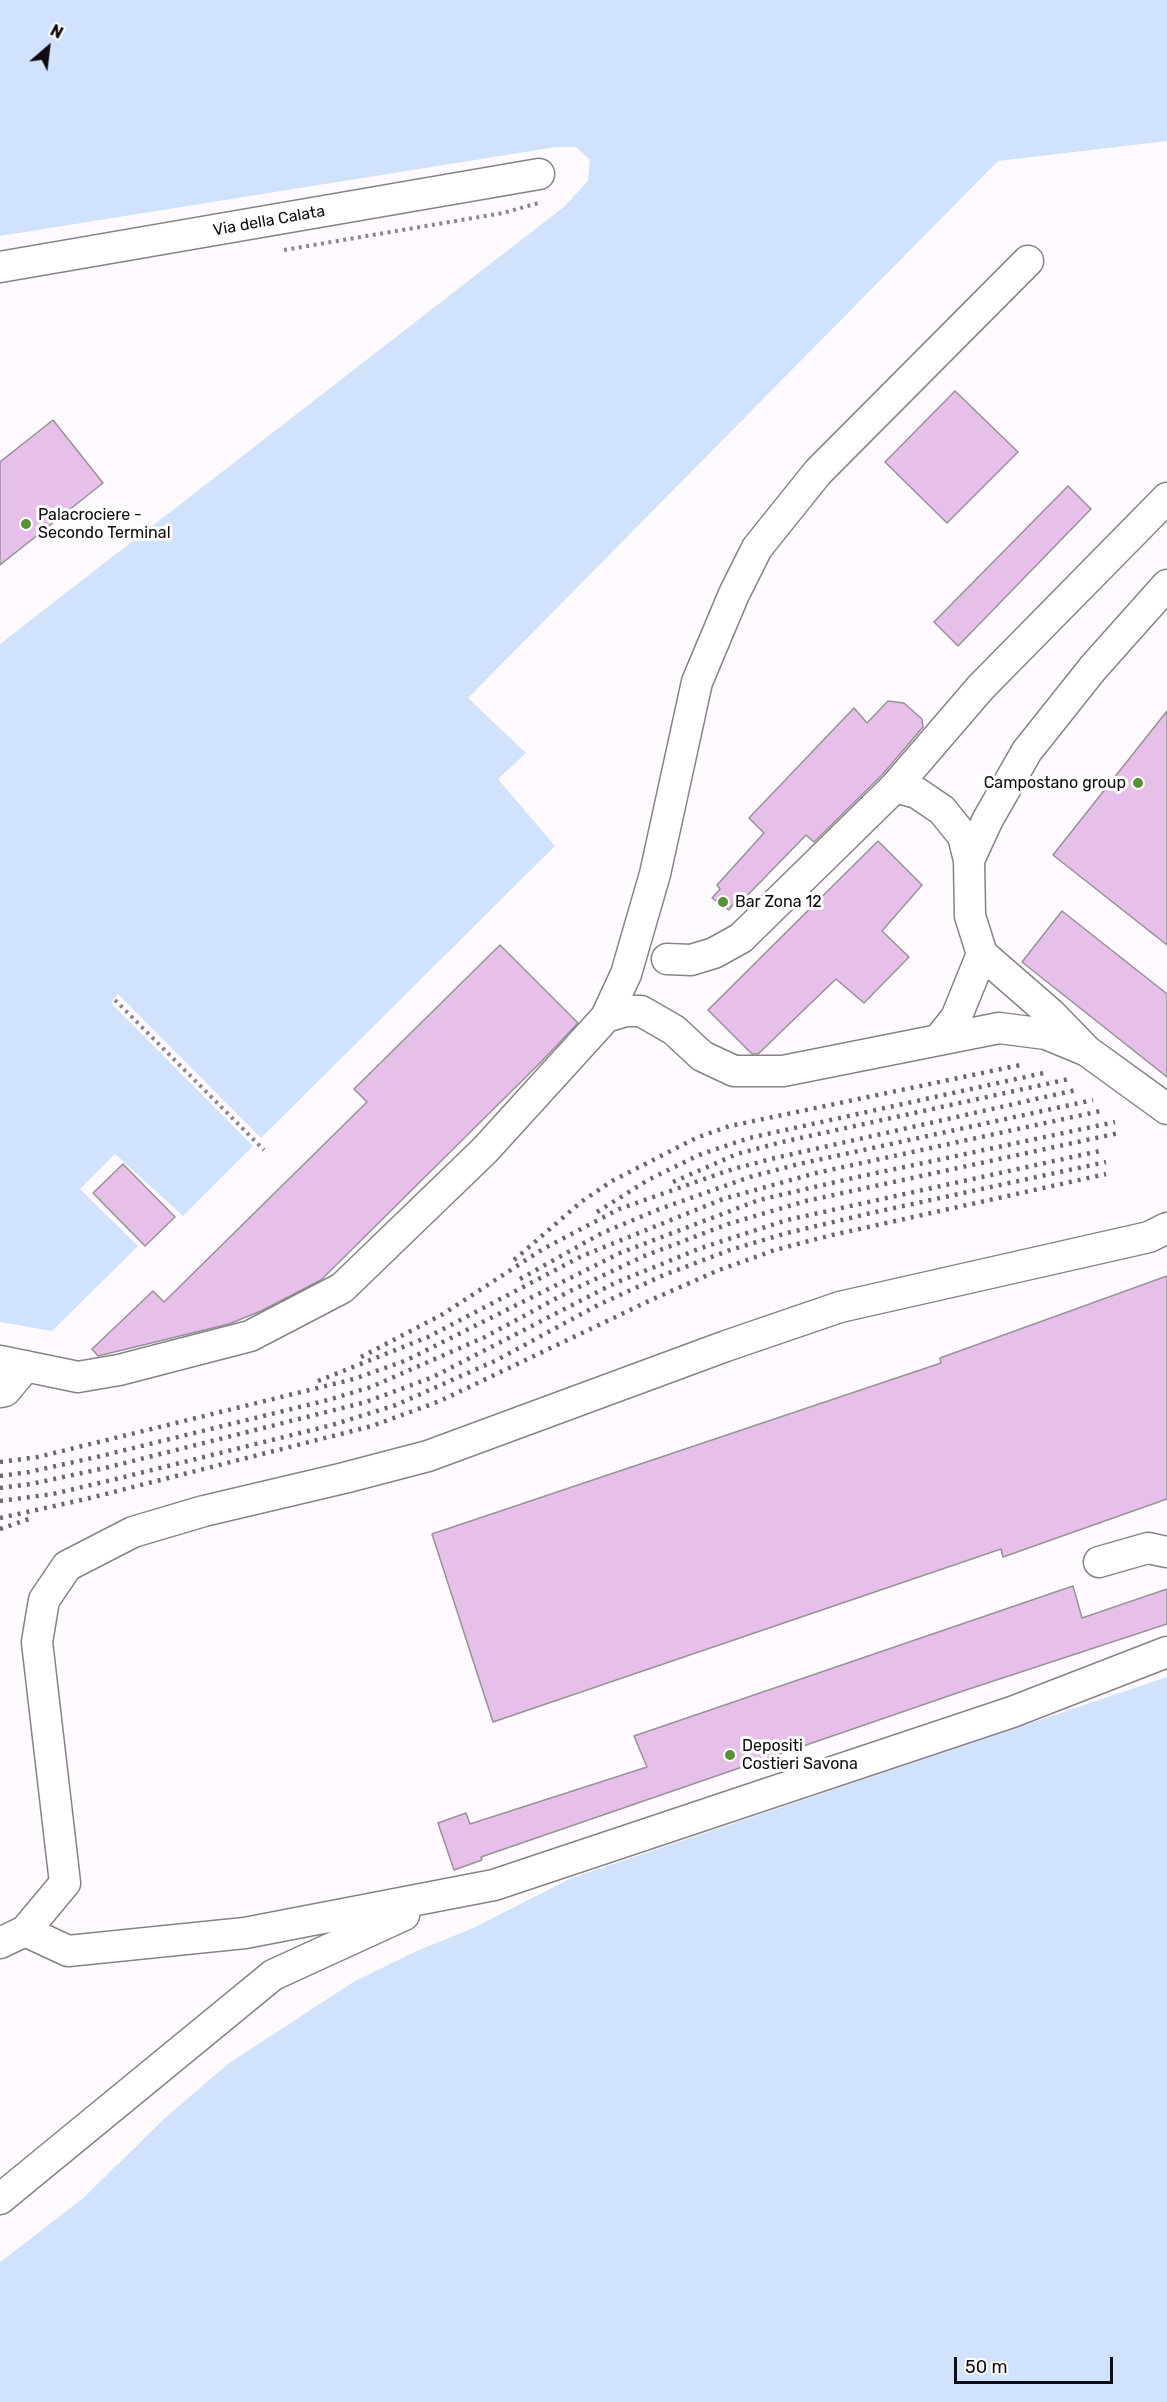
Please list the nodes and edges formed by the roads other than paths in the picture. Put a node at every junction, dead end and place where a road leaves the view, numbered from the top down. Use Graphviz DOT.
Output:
graph roads {
  1 [pos="540,188"];
  2 [pos="1028,261"];
  3 [pos="0,267"];
  4 [pos="1167,498"];
  5 [pos="1167,585"];
  6 [pos="895,787"];
  7 [pos="969,860"];
  8 [pos="982,954"];
  9 [pos="667,959"];
  10 [pos="606,1017"];
  11 [pos="939,1039"];
  12 [pos="1087,1051"];
  13 [pos="1167,1109"];
  14 [pos="1167,1228"];
  15 [pos="13,1364"];
  16 [pos="0,1392"];
  17 [pos="1167,1552"];
  18 [pos="1099,1562"];
  19 [pos="1167,1652"];
  20 [pos="451,1894"];
  21 [pos="12,1937"];
  22 [pos="0,2199"];
  1 -- 3 [label="lane, Via della Calata"];
  2 -- 10 [label="lane"];
  4 -- 6 [label="lane"];
  5 -- 7 [label="lane"];
  6 -- 7 [label="lane"];
  6 -- 9 [label="lane"];
  7 -- 8 [label="lane"];
  8 -- 11 [label="lane"];
  8 -- 12 [label="lane"];
  10 -- 11 [label="lane"];
  10 -- 15 [label="lane"];
  11 -- 12 [label="lane"];
  12 -- 13 [label="lane"];
  14 -- 21 [label="lane"];
  15 -- 16 [label="lane"];
  17 -- 18 [label="lane"];
  19 -- 20 [label="lane"];
  20 -- 21 [label="lane"];
  20 -- 22 [label="lane"];
}
